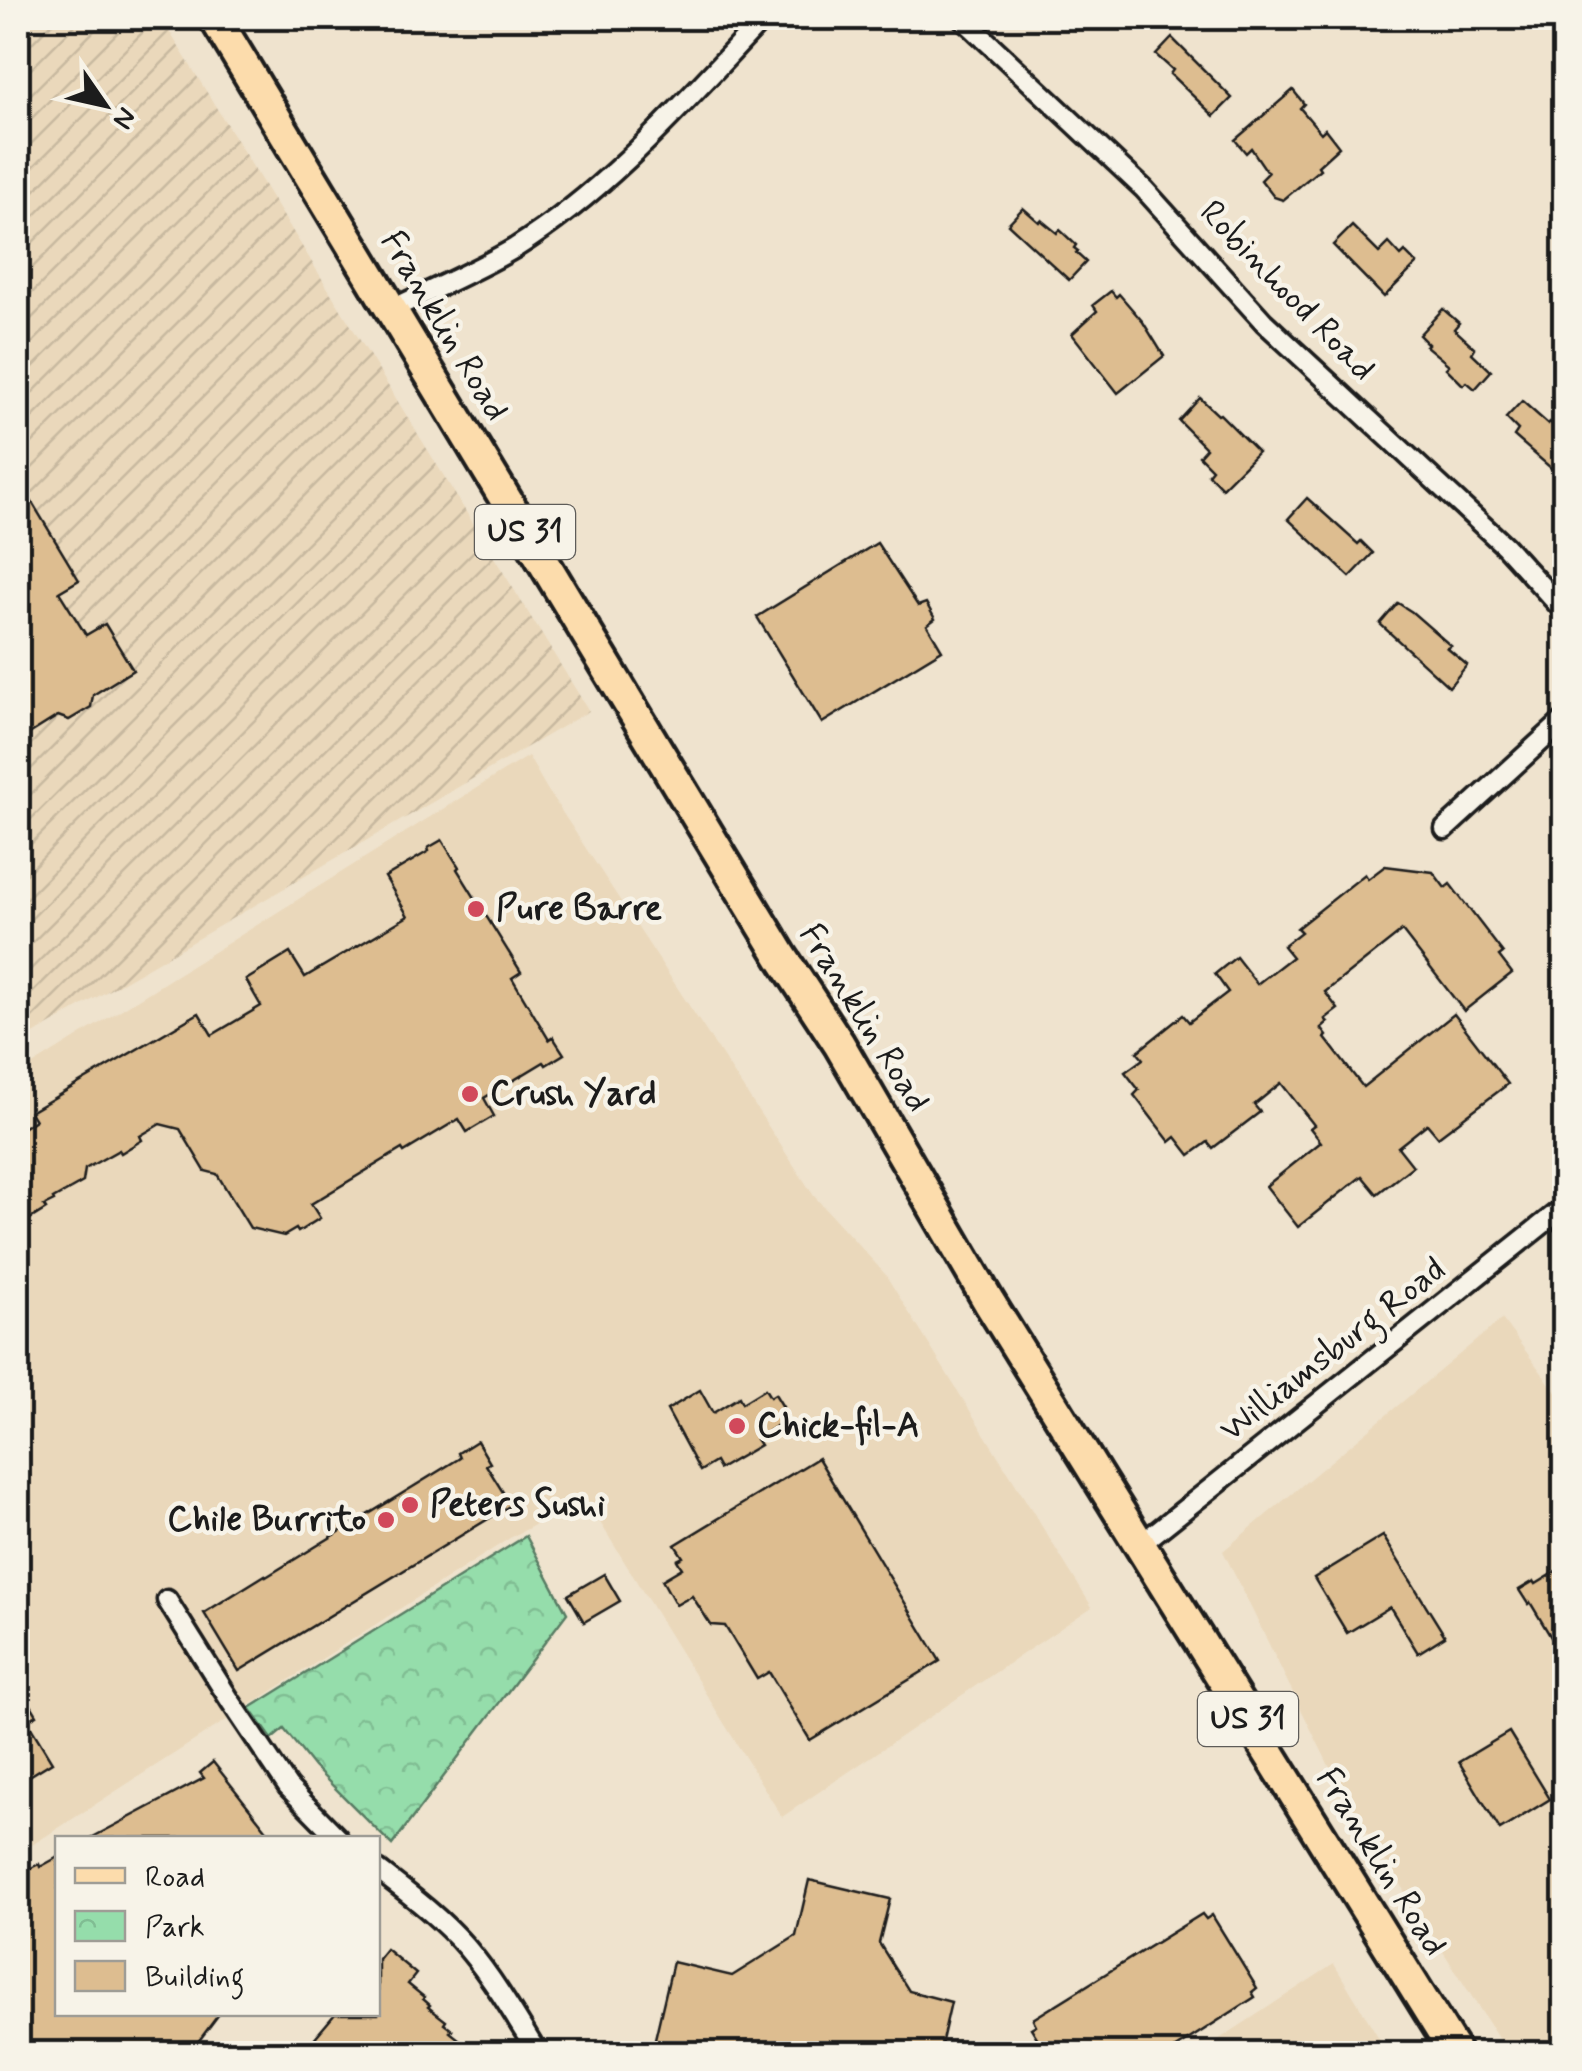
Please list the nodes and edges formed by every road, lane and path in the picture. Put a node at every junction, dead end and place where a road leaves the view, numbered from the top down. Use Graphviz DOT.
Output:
graph roads {
  1 [pos="216,18"];
  2 [pos="764,18"];
  3 [pos="962,18"];
  4 [pos="390,310"];
  5 [pos="1564,611"];
  6 [pos="1564,720"];
  7 [pos="1445,829"];
  8 [pos="1564,1207"];
  9 [pos="1141,1544"];
  10 [pos="167,1600"];
  11 [pos="336,1836"];
  12 [pos="380,1872"];
  13 [pos="538,2054"];
  14 [pos="1456,2054"];
  1 -- 4 [label="main road, Franklin Road / US 31"];
  2 -- 4 [label="street"];
  3 -- 5 [label="street, Robinhood Road"];
  4 -- 9 [label="main road, Franklin Road / US 31"];
  6 -- 7 [label="street"];
  8 -- 9 [label="street, Williamsburg Road"];
  9 -- 14 [label="main road, Franklin Road / US 31"];
  10 -- 11 [label="street"];
  12 -- 13 [label="street"];
}
